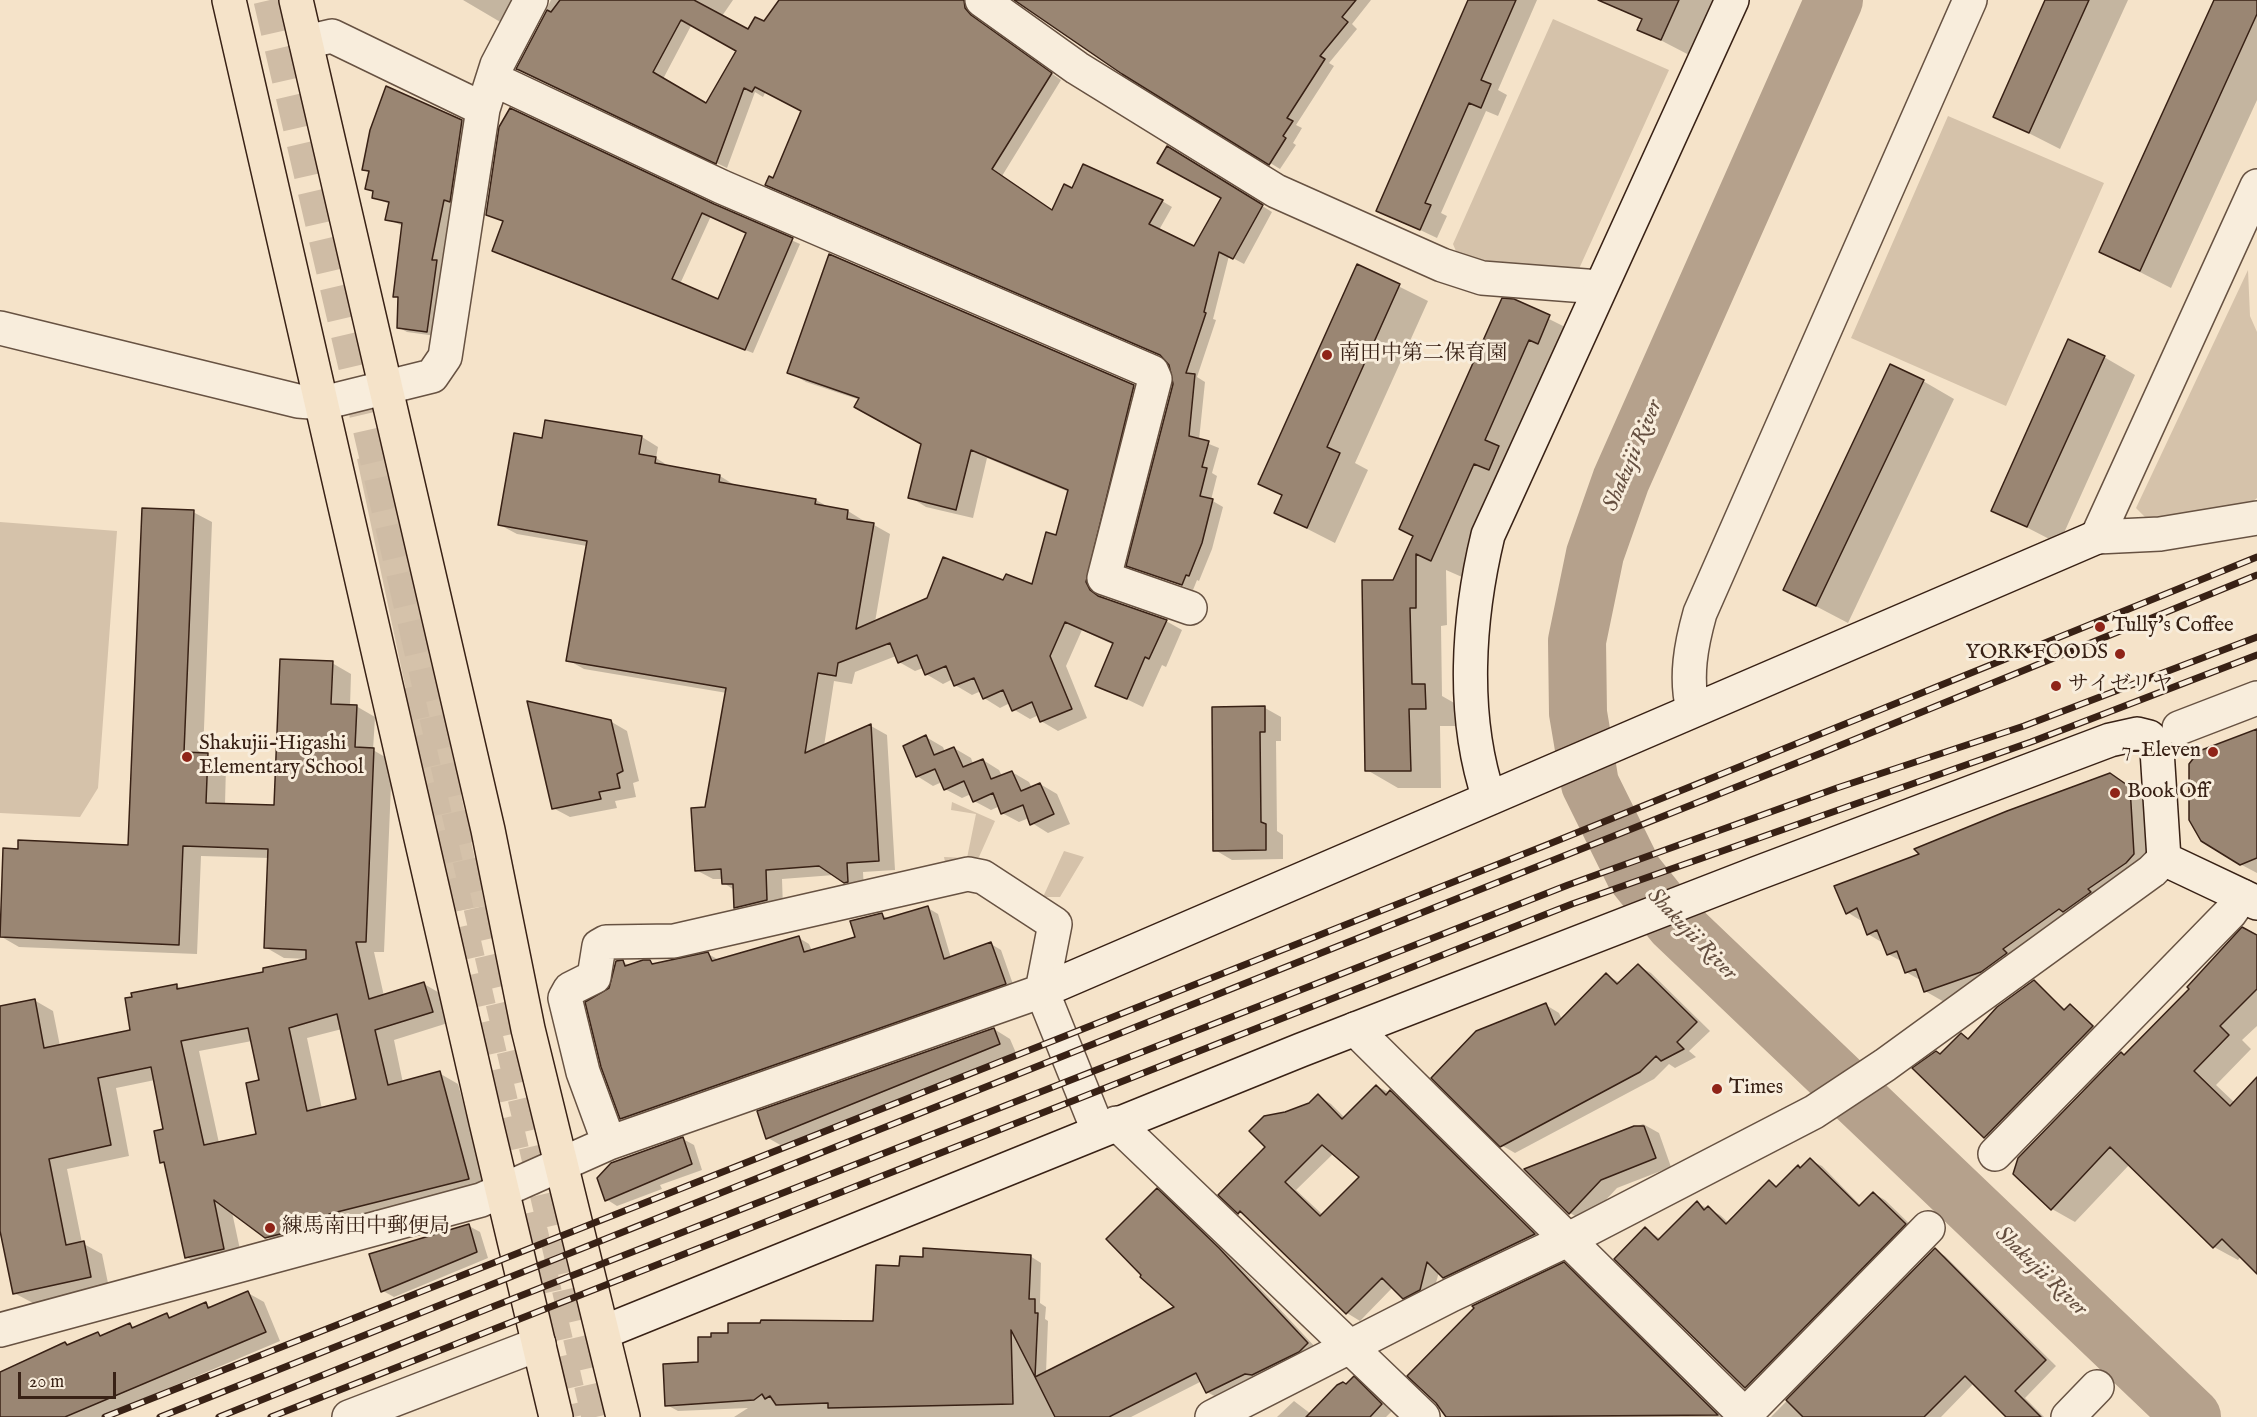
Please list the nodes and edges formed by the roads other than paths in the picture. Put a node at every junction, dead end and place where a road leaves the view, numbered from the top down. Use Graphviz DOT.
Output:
graph roads {
  1 [pos="229,0"];
  2 [pos="296,0"];
  3 [pos="531,0"];
  4 [pos="981,0"];
  5 [pos="1732,0"];
  6 [pos="1970,0"];
  7 [pos="306,42"];
  8 [pos="488,94"];
  9 [pos="2257,186"];
  10 [pos="1599,287"];
  11 [pos="0,328"];
  12 [pos="386,388"];
  13 [pos="323,403"];
  14 [pos="2257,518"];
  15 [pos="2097,537"];
  16 [pos="1190,608"];
  17 [pos="2257,698"];
  18 [pos="1693,710"];
  19 [pos="2179,728"];
  20 [pos="1489,798"];
  21 [pos="2164,859"];
  22 [pos="2250,899"];
  23 [pos="1041,991"];
  24 [pos="1355,1029"];
  25 [pos="1107,1127"];
  26 [pos="609,1143"];
  27 [pos="1995,1154"];
  28 [pos="562,1164"];
  29 [pos="502,1191"];
  30 [pos="1928,1228"];
  31 [pos="1567,1240"];
  32 [pos="0,1330"];
  33 [pos="604,1332"];
  34 [pos="539,1344"];
  35 [pos="1350,1347"];
  36 [pos="2097,1387"];
  37 [pos="1757,1412"];
  38 [pos="349,1417"];
  39 [pos="556,1417"];
  40 [pos="623,1417"];
  41 [pos="1212,1417"];
  42 [pos="1422,1417"];
  43 [pos="2068,1417"];
  1 -- 13 [label="main road"];
  2 -- 7 [label="main road"];
  3 -- 8 [label="street"];
  4 -- 10 [label="street"];
  5 -- 10 [label="street"];
  6 -- 18 [label="street"];
  7 -- 8 [label="street"];
  7 -- 12 [label="main road"];
  8 -- 12 [label="street"];
  8 -- 16 [label="street"];
  9 -- 15 [label="street"];
  10 -- 20 [label="street"];
  11 -- 13 [label="street"];
  12 -- 13 [label="street"];
  12 -- 28 [label="main road"];
  13 -- 29 [label="main road"];
  14 -- 15 [label="street"];
  15 -- 18 [label="street"];
  17 -- 19 [label="street"];
  18 -- 20 [label="street"];
  20 -- 23 [label="street"];
  21 -- 22 [label="street"];
  21 -- 24 [label="street"];
  21 -- 31 [label="street"];
  22 -- 27 [label="street"];
  23 -- 25 [label="street"];
  23 -- 26 [label="street"];
  23 -- 26 [label="street"];
  24 -- 25 [label="street"];
  24 -- 31 [label="street"];
  25 -- 33 [label="street"];
  25 -- 35 [label="street"];
  26 -- 28 [label="street"];
  28 -- 29 [label="street"];
  28 -- 33 [label="main road"];
  29 -- 32 [label="street"];
  29 -- 34 [label="main road"];
  30 -- 37 [label="street"];
  31 -- 35 [label="street"];
  31 -- 37 [label="street"];
  33 -- 40 [label="main road"];
  34 -- 38 [label="street"];
  34 -- 39 [label="main road"];
  35 -- 41 [label="street"];
  35 -- 42 [label="street"];
  36 -- 43 [label="street"];
}
